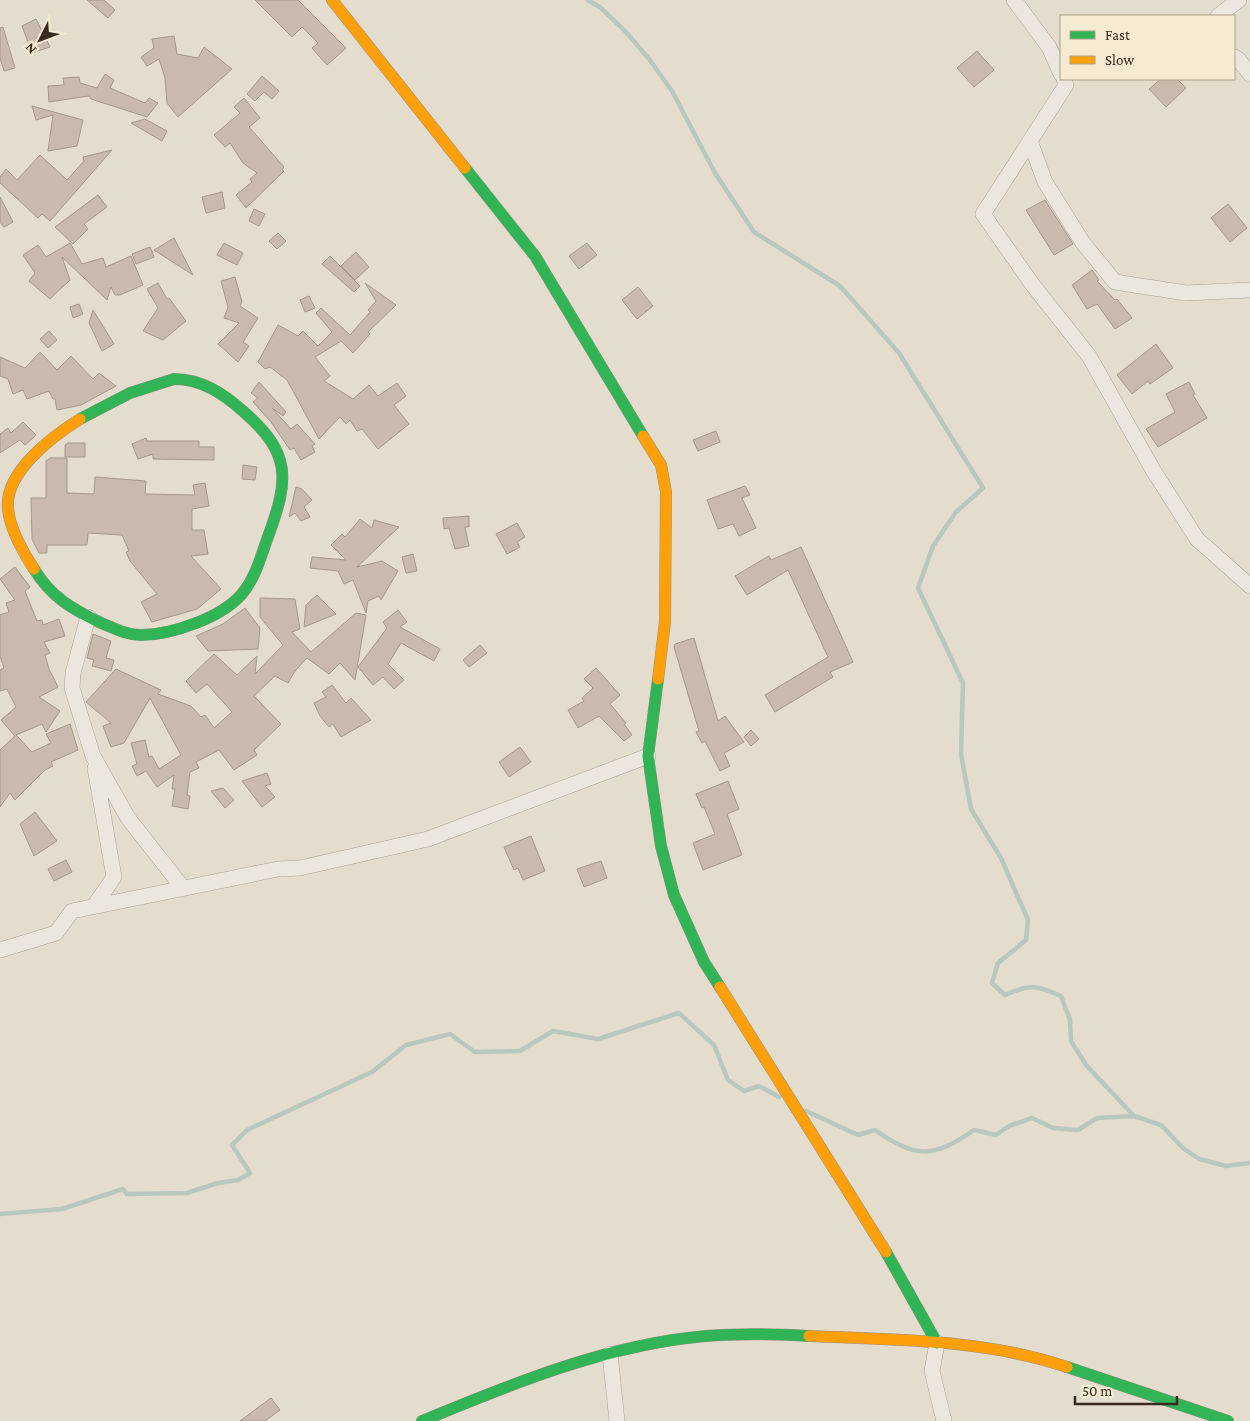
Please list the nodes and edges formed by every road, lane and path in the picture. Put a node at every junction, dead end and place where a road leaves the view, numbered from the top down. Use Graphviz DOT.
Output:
graph roads {
  1 [pos="332,0"];
  2 [pos="1014,0"];
  3 [pos="1239,0"];
  4 [pos="1219,15"];
  5 [pos="1235,58"];
  6 [pos="1060,71"];
  7 [pos="1250,74"];
  8 [pos="1064,80"];
  9 [pos="1030,141"];
  10 [pos="1250,290"];
  11 [pos="4,494"];
  12 [pos="1250,586"];
  13 [pos="88,617"];
  14 [pos="93,756"];
  15 [pos="648,756"];
  16 [pos="183,888"];
  17 [pos="94,906"];
  18 [pos="0,950"];
  19 [pos="937,1343"];
  20 [pos="610,1354"];
  21 [pos="422,1421"];
  22 [pos="617,1421"];
  23 [pos="944,1421"];
  24 [pos="1228,1421"];
  1 -- 15 [label="street"];
  2 -- 6 [label="street"];
  3 -- 4 [label="street"];
  5 -- 7 [label="street"];
  8 -- 9 [label="street"];
  9 -- 10 [label="street"];
  9 -- 12 [label="street"];
  11 -- 13 [label="street"];
  11 -- 13 [label="street"];
  13 -- 14 [label="street"];
  14 -- 16 [label="street"];
  14 -- 17 [label="street"];
  15 -- 16 [label="street"];
  15 -- 19 [label="street"];
  16 -- 17 [label="street"];
  17 -- 18 [label="street"];
  19 -- 20 [label="street"];
  19 -- 23 [label="street"];
  19 -- 24 [label="street"];
  20 -- 21 [label="street"];
  20 -- 22 [label="street"];
}
